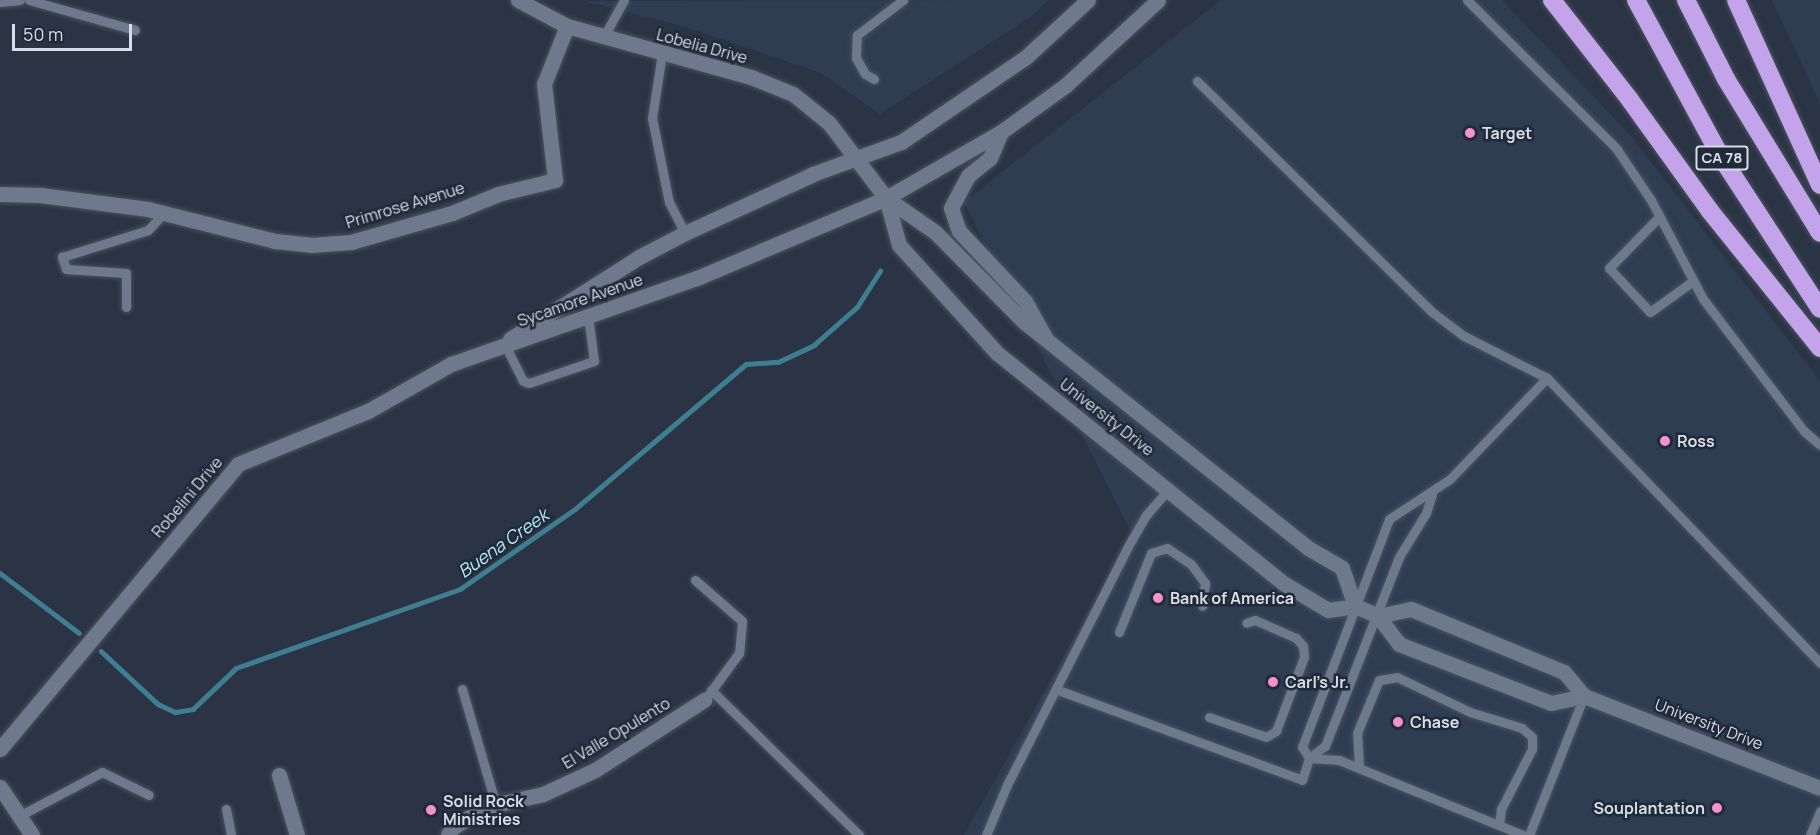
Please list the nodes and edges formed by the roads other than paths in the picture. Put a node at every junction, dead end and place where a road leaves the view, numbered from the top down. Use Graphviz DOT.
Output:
graph roads {
  1 [pos="20,0"];
  2 [pos="29,0"];
  3 [pos="624,0"];
  4 [pos="903,0"];
  5 [pos="1158,0"];
  6 [pos="1467,0"];
  7 [pos="1552,0"];
  8 [pos="1636,0"];
  9 [pos="1686,0"];
  10 [pos="1736,0"];
  11 [pos="1085,1"];
  12 [pos="0,2"];
  13 [pos="524,2"];
  14 [pos="567,26"];
  15 [pos="135,30"];
  16 [pos="603,38"];
  17 [pos="662,53"];
  18 [pos="874,78"];
  19 [pos="1197,81"];
  20 [pos="1001,132"];
  21 [pos="857,158"];
  22 [pos="1820,185"];
  23 [pos="0,194"];
  24 [pos="886,198"];
  25 [pos="164,213"];
  26 [pos="1659,217"];
  27 [pos="685,233"];
  28 [pos="1820,233"];
  29 [pos="1693,281"];
  30 [pos="126,307"];
  31 [pos="1820,309"];
  32 [pos="588,316"];
  33 [pos="1046,339"];
  34 [pos="504,343"];
  35 [pos="1820,348"];
  36 [pos="1547,378"];
  37 [pos="1820,445"];
  38 [pos="1169,489"];
  39 [pos="1432,495"];
  40 [pos="695,580"];
  41 [pos="1202,606"];
  42 [pos="1355,606"];
  43 [pos="1378,616"];
  44 [pos="1246,623"];
  45 [pos="1119,632"];
  46 [pos="1820,663"];
  47 [pos="462,690"];
  48 [pos="1058,690"];
  49 [pos="708,695"];
  50 [pos="1584,696"];
  51 [pos="1209,717"];
  52 [pos="0,749"];
  53 [pos="1309,758"];
  54 [pos="1359,768"];
  55 [pos="279,775"];
  56 [pos="0,787"];
  57 [pos="1820,788"];
  58 [pos="149,795"];
  59 [pos="496,804"];
  60 [pos="226,809"];
  61 [pos="1820,811"];
  62 [pos="20,816"];
  63 [pos="1499,825"];
  64 [pos="32,835"];
  65 [pos="231,835"];
  66 [pos="297,835"];
  67 [pos="448,835"];
  68 [pos="859,835"];
  69 [pos="986,835"];
  70 [pos="1522,835"];
  71 [pos="1529,835"];
  72 [pos="1810,835"];
  1 -- 12 [label="lane"];
  2 -- 15 [label="lane"];
  3 -- 16 [label="lane"];
  4 -- 18 [label="lane"];
  5 -- 20 [label="street, Sycamore Avenue"];
  6 -- 26 [label="lane"];
  7 -- 35 [label="highway"];
  8 -- 31 [label="highway, CA 78"];
  9 -- 28 [label="highway, CA 78"];
  10 -- 22 [label="highway"];
  11 -- 21 [label="street, Sycamore Avenue"];
  13 -- 14 [label="street, Lobelia Drive"];
  14 -- 16 [label="street, Lobelia Drive"];
  14 -- 25 [label="street, Primrose Avenue"];
  16 -- 17 [label="street, Lobelia Drive"];
  17 -- 21 [label="street, Lobelia Drive"];
  17 -- 27 [label="lane"];
  19 -- 36 [label="lane"];
  20 -- 24 [label="street, Sycamore Avenue"];
  20 -- 33 [label="street"];
  21 -- 24 [label="street, University Drive"];
  21 -- 27 [label="street, Sycamore Avenue"];
  23 -- 25 [label="street, Primrose Avenue"];
  24 -- 32 [label="street, Sycamore Avenue"];
  24 -- 33 [label="street, University Drive"];
  24 -- 38 [label="street, University Drive"];
  25 -- 30 [label="lane"];
  26 -- 29 [label="lane"];
  26 -- 29 [label="lane"];
  27 -- 34 [label="street, Sycamore Avenue"];
  29 -- 37 [label="lane"];
  32 -- 34 [label="street, Sycamore Avenue"];
  32 -- 34 [label="lane"];
  33 -- 42 [label="street, University Drive"];
  34 -- 52 [label="street, Robelini Drive"];
  36 -- 39 [label="lane"];
  36 -- 46 [label="lane"];
  38 -- 42 [label="street, University Drive"];
  38 -- 48 [label="lane"];
  39 -- 42 [label="lane"];
  39 -- 43 [label="lane"];
  40 -- 49 [label="lane"];
  41 -- 45 [label="lane"];
  42 -- 43 [label="street, University Drive"];
  42 -- 53 [label="lane"];
  43 -- 50 [label="street, University Drive"];
  43 -- 50 [label="street, University Drive"];
  43 -- 53 [label="lane"];
  44 -- 51 [label="lane"];
  47 -- 59 [label="lane"];
  48 -- 53 [label="lane"];
  48 -- 69 [label="lane"];
  49 -- 59 [label="street, El Valle Opulento"];
  49 -- 68 [label="lane"];
  50 -- 57 [label="street, University Drive"];
  50 -- 71 [label="lane"];
  53 -- 54 [label="lane"];
  54 -- 63 [label="lane"];
  54 -- 63 [label="lane"];
  55 -- 66 [label="street"];
  56 -- 62 [label="street"];
  58 -- 62 [label="lane"];
  59 -- 67 [label="street, El Valle Opulento"];
  60 -- 65 [label="lane"];
  61 -- 72 [label="lane"];
  62 -- 64 [label="street"];
  63 -- 70 [label="lane"];
}
